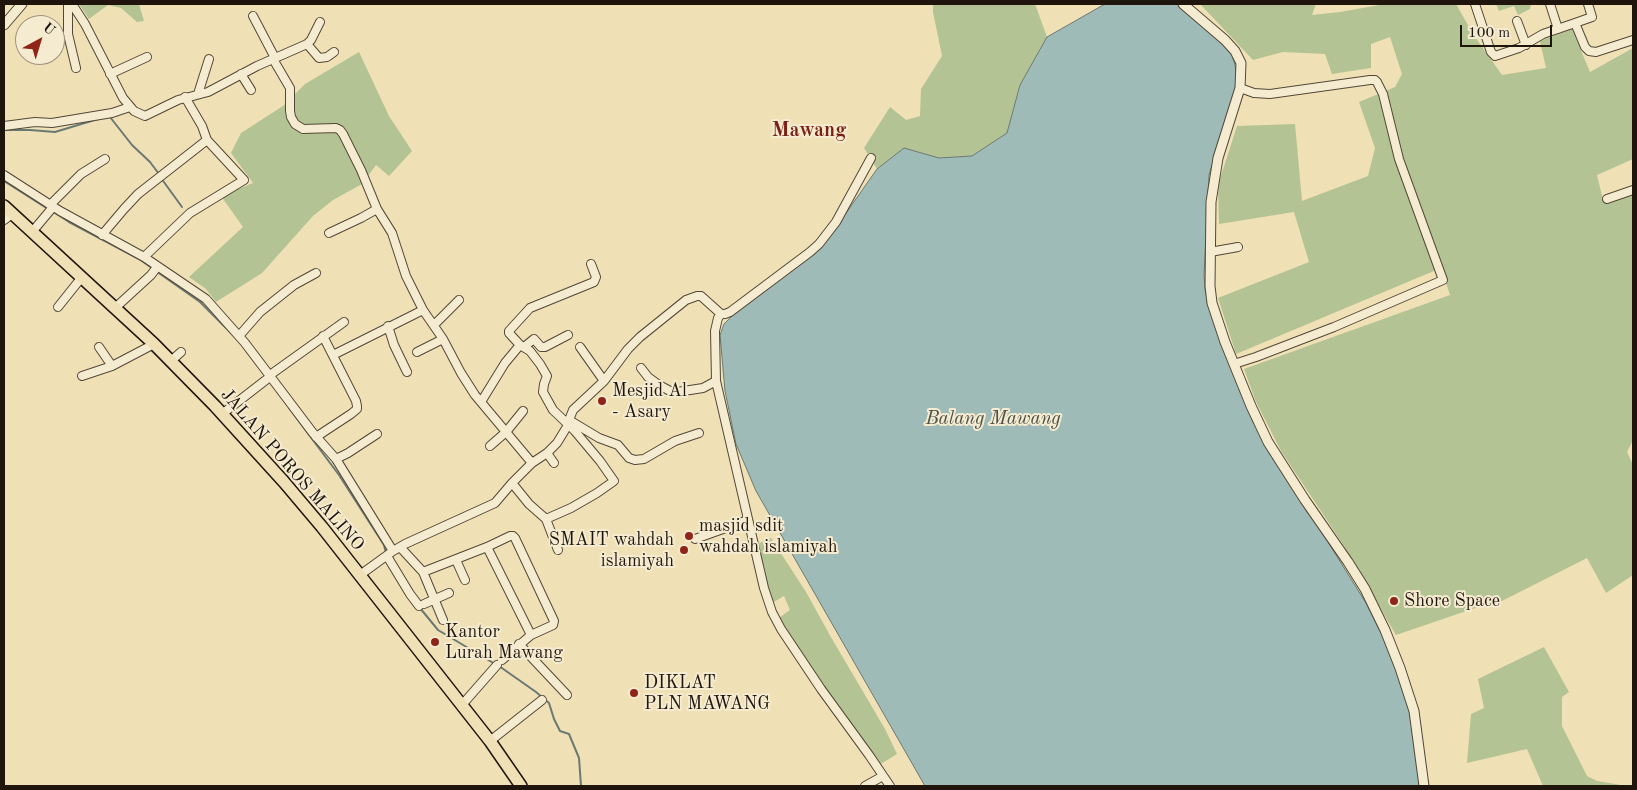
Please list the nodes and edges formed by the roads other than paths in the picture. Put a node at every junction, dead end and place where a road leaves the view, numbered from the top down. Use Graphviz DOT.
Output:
graph roads {
  1 [pos="22,4"];
  2 [pos="68,4"];
  3 [pos="72,4"];
  4 [pos="1183,4"];
  5 [pos="1475,4"];
  6 [pos="1550,4"];
  7 [pos="1588,4"];
  8 [pos="254,16"];
  9 [pos="1518,21"];
  10 [pos="320,22"];
  11 [pos="1575,24"];
  12 [pos="4,25"];
  13 [pos="1558,30"];
  14 [pos="1633,40"];
  15 [pos="307,44"];
  16 [pos="1526,45"];
  17 [pos="334,52"];
  18 [pos="146,57"];
  19 [pos="209,59"];
  20 [pos="274,59"];
  21 [pos="76,68"];
  22 [pos="110,74"];
  23 [pos="241,74"];
  24 [pos="1240,88"];
  25 [pos="250,90"];
  26 [pos="198,94"];
  27 [pos="185,98"];
  28 [pos="130,107"];
  29 [pos="4,126"];
  30 [pos="207,140"];
  31 [pos="871,158"];
  32 [pos="105,160"];
  33 [pos="4,175"];
  34 [pos="1633,190"];
  35 [pos="1607,199"];
  36 [pos="52,206"];
  37 [pos="377,209"];
  38 [pos="6,214"];
  39 [pos="32,232"];
  40 [pos="329,234"];
  41 [pos="102,235"];
  42 [pos="1238,247"];
  43 [pos="1210,252"];
  44 [pos="144,257"];
  45 [pos="591,264"];
  46 [pos="154,270"];
  47 [pos="316,273"];
  48 [pos="82,277"];
  49 [pos="459,300"];
  50 [pos="58,307"];
  51 [pos="115,308"];
  52 [pos="423,310"];
  53 [pos="721,314"];
  54 [pos="344,322"];
  55 [pos="434,324"];
  56 [pos="388,326"];
  57 [pos="239,336"];
  58 [pos="323,336"];
  59 [pos="568,336"];
  60 [pos="443,338"];
  61 [pos="154,344"];
  62 [pos="522,346"];
  63 [pos="580,346"];
  64 [pos="100,347"];
  65 [pos="181,352"];
  66 [pos="417,352"];
  67 [pos="332,355"];
  68 [pos="171,361"];
  69 [pos="1234,364"];
  70 [pos="112,366"];
  71 [pos="641,368"];
  72 [pos="407,372"];
  73 [pos="82,376"];
  74 [pos="270,376"];
  75 [pos="604,381"];
  76 [pos="716,381"];
  77 [pos="481,402"];
  78 [pos="523,411"];
  79 [pos="222,414"];
  80 [pos="568,422"];
  81 [pos="506,432"];
  82 [pos="699,433"];
  83 [pos="377,434"];
  84 [pos="316,437"];
  85 [pos="490,446"];
  86 [pos="547,453"];
  87 [pos="336,459"];
  88 [pos="532,463"];
  89 [pos="554,463"];
  90 [pos="512,483"];
  91 [pos="546,519"];
  92 [pos="748,520"];
  93 [pos="695,539"];
  94 [pos="400,547"];
  95 [pos="487,547"];
  96 [pos="558,550"];
  97 [pos="389,554"];
  98 [pos="456,560"];
  99 [pos="423,572"];
  100 [pos="360,575"];
  101 [pos="465,580"];
  102 [pos="449,593"];
  103 [pos="434,599"];
  104 [pos="443,620"];
  105 [pos="531,635"];
  106 [pos="519,644"];
  107 [pos="567,695"];
  108 [pos="542,700"];
  109 [pos="461,706"];
  110 [pos="490,741"];
  111 [pos="883,776"];
  112 [pos="517,785"];
  113 [pos="865,786"];
  114 [pos="890,786"];
  115 [pos="1424,786"];
  1 -- 12 [label="street"];
  2 -- 21 [label="street"];
  3 -- 22 [label="street"];
  4 -- 24 [label="street"];
  5 -- 16 [label="street"];
  6 -- 13 [label="street"];
  7 -- 11 [label="street"];
  8 -- 20 [label="street"];
  9 -- 16 [label="street"];
  10 -- 15 [label="street"];
  11 -- 13 [label="street"];
  11 -- 14 [label="street"];
  13 -- 16 [label="street"];
  15 -- 17 [label="street"];
  15 -- 20 [label="street"];
  18 -- 22 [label="street"];
  19 -- 26 [label="street"];
  20 -- 23 [label="street"];
  20 -- 37 [label="street"];
  22 -- 28 [label="street"];
  23 -- 25 [label="street"];
  23 -- 26 [label="street"];
  24 -- 43 [label="street"];
  24 -- 69 [label="street"];
  26 -- 27 [label="street"];
  27 -- 28 [label="street"];
  27 -- 30 [label="street"];
  28 -- 29 [label="street"];
  30 -- 41 [label="street"];
  30 -- 44 [label="street"];
  31 -- 53 [label="street"];
  32 -- 36 [label="street"];
  33 -- 36 [label="street"];
  34 -- 35 [label="street"];
  36 -- 39 [label="street"];
  36 -- 41 [label="street"];
  37 -- 40 [label="street"];
  37 -- 52 [label="street"];
  38 -- 39 [label="main road, JALAN POROS MALINO"];
  39 -- 48 [label="main road, JALAN POROS MALINO"];
  41 -- 44 [label="street"];
  42 -- 43 [label="street"];
  43 -- 69 [label="street"];
  44 -- 46 [label="street"];
  45 -- 62 [label="street"];
  46 -- 51 [label="street"];
  46 -- 57 [label="street"];
  47 -- 57 [label="street"];
  48 -- 50 [label="street"];
  48 -- 51 [label="main road, JALAN POROS MALINO"];
  49 -- 55 [label="street"];
  51 -- 61 [label="main road, JALAN POROS MALINO"];
  52 -- 55 [label="street"];
  52 -- 56 [label="street"];
  53 -- 75 [label="street"];
  53 -- 76 [label="street"];
  54 -- 58 [label="street"];
  55 -- 60 [label="street"];
  56 -- 67 [label="street"];
  56 -- 72 [label="street"];
  57 -- 74 [label="street"];
  58 -- 67 [label="street"];
  58 -- 74 [label="street"];
  59 -- 62 [label="street"];
  60 -- 66 [label="street"];
  60 -- 77 [label="street"];
  61 -- 68 [label="main road, JALAN POROS MALINO"];
  61 -- 70 [label="street"];
  62 -- 77 [label="street"];
  62 -- 80 [label="street"];
  63 -- 75 [label="street"];
  64 -- 70 [label="street"];
  65 -- 68 [label="street"];
  67 -- 84 [label="street"];
  68 -- 79 [label="main road, JALAN POROS MALINO"];
  69 -- 115 [label="street"];
  70 -- 73 [label="street"];
  71 -- 76 [label="street"];
  74 -- 79 [label="street"];
  74 -- 84 [label="street"];
  75 -- 80 [label="street"];
  76 -- 92 [label="street"];
  77 -- 81 [label="street"];
  78 -- 81 [label="street"];
  79 -- 100 [label="main road, JALAN POROS MALINO"];
  80 -- 82 [label="street"];
  80 -- 86 [label="street"];
  80 -- 91 [label="street"];
  81 -- 85 [label="street"];
  81 -- 88 [label="street"];
  83 -- 87 [label="street"];
  84 -- 87 [label="street"];
  86 -- 88 [label="street"];
  86 -- 89 [label="street"];
  87 -- 97 [label="street"];
  88 -- 90 [label="street"];
  90 -- 91 [label="street"];
  90 -- 94 [label="street"];
  91 -- 96 [label="street"];
  92 -- 93 [label="street"];
  92 -- 111 [label="street"];
  94 -- 97 [label="street"];
  94 -- 99 [label="street"];
  95 -- 98 [label="street"];
  95 -- 105 [label="street"];
  95 -- 105 [label="street"];
  97 -- 100 [label="street"];
  97 -- 103 [label="street"];
  98 -- 99 [label="street"];
  98 -- 101 [label="street"];
  99 -- 103 [label="street"];
  100 -- 109 [label="main road, JALAN POROS MALINO"];
  102 -- 103 [label="street"];
  103 -- 104 [label="street"];
  105 -- 106 [label="street"];
  106 -- 107 [label="street"];
  106 -- 109 [label="street"];
  108 -- 110 [label="street"];
  109 -- 110 [label="main road, JALAN POROS MALINO"];
  110 -- 112 [label="main road, JALAN POROS MALINO"];
  111 -- 113 [label="street"];
  111 -- 114 [label="street"];
}
